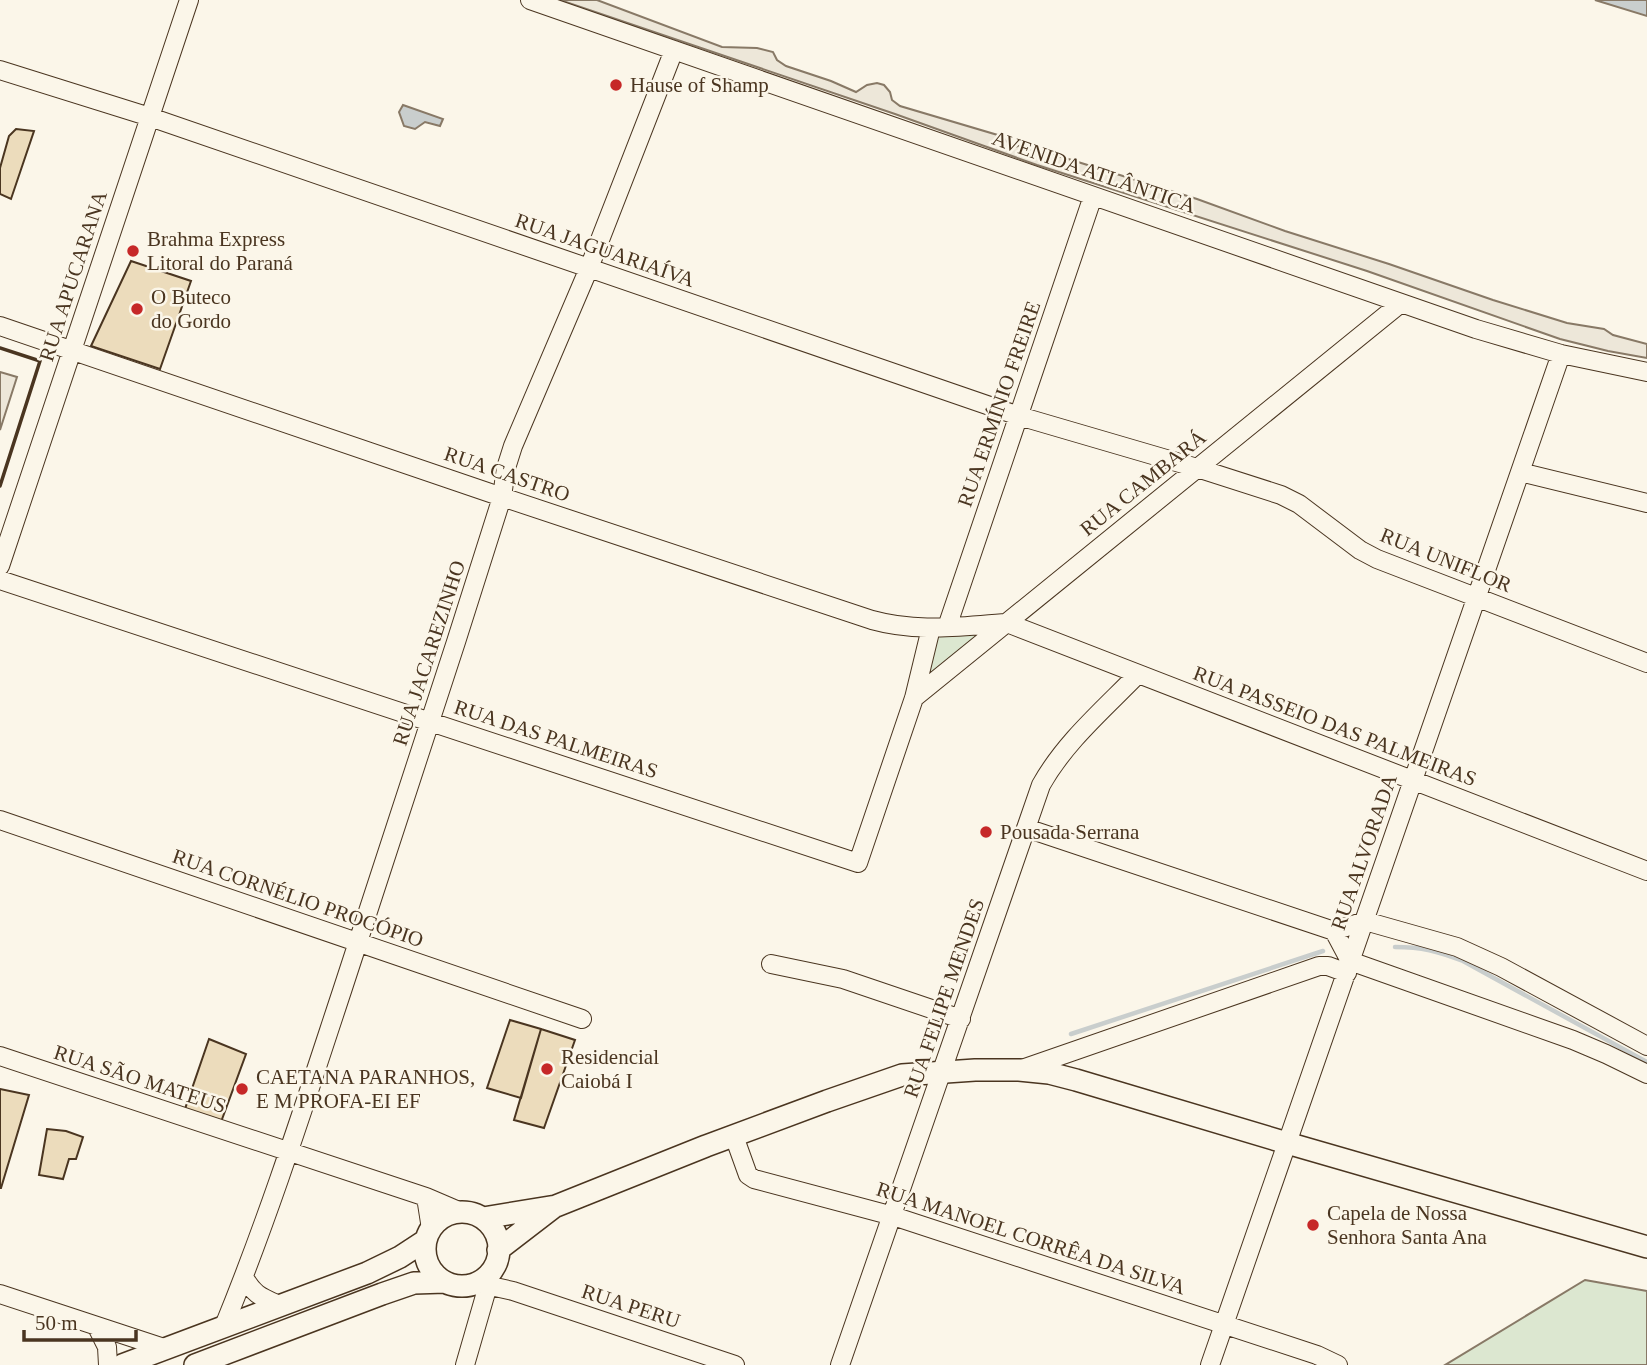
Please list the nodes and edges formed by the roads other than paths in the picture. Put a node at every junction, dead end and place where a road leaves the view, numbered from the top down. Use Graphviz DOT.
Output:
graph roads {
  1 [pos="189,0"];
  2 [pos="530,0"];
  3 [pos="674,50"];
  4 [pos="0,70"];
  5 [pos="150,117"];
  6 [pos="1093,195"];
  7 [pos="589,268"];
  8 [pos="1401,303"];
  9 [pos="0,326"];
  10 [pos="72,350"];
  11 [pos="1561,354"];
  12 [pos="1647,372"];
  13 [pos="1019,416"];
  14 [pos="1197,468"];
  15 [pos="1520,472"];
  16 [pos="502,497"];
  17 [pos="1647,503"];
  18 [pos="0,566"];
  19 [pos="0,580"];
  20 [pos="1477,597"];
  21 [pos="1007,623"];
  22 [pos="939,628"];
  23 [pos="1647,663"];
  24 [pos="1138,674"];
  25 [pos="914,698"];
  26 [pos="432,722"];
  27 [pos="1413,780"];
  28 [pos="0,820"];
  29 [pos="1026,828"];
  30 [pos="858,863"];
  31 [pos="1647,871"];
  32 [pos="1364,921"];
  33 [pos="1334,931"];
  34 [pos="358,943"];
  35 [pos="771,964"];
  36 [pos="1348,967"];
  37 [pos="582,1019"];
  38 [pos="961,1019"];
  39 [pos="1647,1046"];
  40 [pos="0,1056"];
  41 [pos="1019,1070"];
  42 [pos="943,1072"];
  43 [pos="1647,1074"];
  44 [pos="734,1136"];
  45 [pos="1287,1143"];
  46 [pos="289,1152"];
  47 [pos="426,1197"];
  48 [pos="556,1206"];
  49 [pos="461,1212"];
  50 [pos="893,1216"];
  51 [pos="483,1219"];
  52 [pos="428,1234"];
  53 [pos="1647,1247"];
  54 [pos="488,1272"];
  55 [pos="244,1277"];
  56 [pos="445,1282"];
  57 [pos="0,1294"];
  58 [pos="279,1305"];
  59 [pos="1224,1324"];
  60 [pos="224,1326"];
  61 [pos="97,1327"];
  62 [pos="167,1349"];
  63 [pos="108,1365"];
  64 [pos="122,1365"];
  65 [pos="195,1365"];
  66 [pos="465,1365"];
  67 [pos="734,1365"];
  68 [pos="840,1365"];
  69 [pos="1210,1365"];
  70 [pos="1338,1365"];
  1 -- 5 [label="street, RUA APUCARANA"];
  2 -- 3 [label="street, AVENIDA ATLÂNTICA"];
  3 -- 6 [label="street, AVENIDA ATLÂNTICA"];
  3 -- 7 [label="street, RUA JACAREZINHO"];
  4 -- 5 [label="street, RUA JAGUARIAÍVA"];
  5 -- 7 [label="street, RUA JAGUARIAÍVA"];
  5 -- 10 [label="street, RUA APUCARANA"];
  6 -- 8 [label="street, AVENIDA ATLÂNTICA"];
  6 -- 13 [label="street, RUA ERMÍNIO FREIRE"];
  7 -- 13 [label="street, RUA JAGUARIAÍVA"];
  7 -- 16 [label="street, RUA JACAREZINHO"];
  8 -- 11 [label="street, AVENIDA ATLÂNTICA"];
  8 -- 14 [label="street, RUA CAMBARÁ"];
  9 -- 10 [label="street, RUA CASTRO"];
  10 -- 16 [label="street, RUA CASTRO"];
  10 -- 18 [label="street, RUA APUCARANA"];
  11 -- 12 [label="street, AVENIDA ATLÂNTICA"];
  11 -- 15 [label="street, RUA ALVORADA"];
  13 -- 14 [label="street, RUA JAGUARIAÍVA"];
  13 -- 22 [label="street, RUA ERMÍNIO FREIRE"];
  14 -- 20 [label="street, RUA UNIFLOR"];
  14 -- 21 [label="street, RUA CAMBARÁ"];
  15 -- 17 [label="street"];
  15 -- 20 [label="street, RUA ALVORADA"];
  16 -- 22 [label="street, RUA CASTRO"];
  16 -- 26 [label="street, RUA JACAREZINHO"];
  19 -- 26 [label="street, RUA DAS PALMEIRAS"];
  20 -- 23 [label="street, RUA UNIFLOR"];
  20 -- 27 [label="street, RUA ALVORADA"];
  21 -- 22 [label="street, RUA CASTRO"];
  21 -- 24 [label="street, RUA PASSEIO DAS PALMEIRAS"];
  21 -- 25 [label="street, RUA CAMBARÁ"];
  22 -- 25 [label="street, RUA ERMÍNIO FREIRE"];
  24 -- 27 [label="street, RUA PASSEIO DAS PALMEIRAS"];
  24 -- 29 [label="street, RUA FELIPE MENDES"];
  25 -- 30 [label="street, RUA ERMÍNIO FREIRE"];
  26 -- 30 [label="street, RUA DAS PALMEIRAS"];
  26 -- 34 [label="street, RUA JACAREZINHO"];
  27 -- 31 [label="street, RUA PASSEIO DAS PALMEIRAS"];
  27 -- 32 [label="street, RUA ALVORADA"];
  28 -- 34 [label="street, RUA CORNÉLIO PROCÓPIO"];
  29 -- 33 [label="street"];
  29 -- 38 [label="street, RUA FELIPE MENDES"];
  32 -- 33 [label="street"];
  32 -- 36 [label="street, RUA ALVORADA"];
  32 -- 39 [label="street"];
  33 -- 36 [label="street"];
  34 -- 37 [label="street, RUA CORNÉLIO PROCÓPIO"];
  34 -- 46 [label="street, RUA JACAREZINHO"];
  35 -- 38 [label="street"];
  36 -- 41 [label="street"];
  36 -- 43 [label="street"];
  36 -- 45 [label="street, RUA ALVORADA"];
  38 -- 42 [label="street, RUA FELIPE MENDES"];
  40 -- 46 [label="street, RUA SÃO MATEUS"];
  41 -- 42 [label="main road"];
  41 -- 45 [label="main road"];
  42 -- 44 [label="main road"];
  42 -- 50 [label="street, RUA FELIPE MENDES"];
  44 -- 48 [label="main road"];
  44 -- 50 [label="street, RUA MANOEL CORRÊA DA SILVA"];
  45 -- 53 [label="main road"];
  45 -- 59 [label="street, RUA ALVORADA"];
  46 -- 47 [label="street, RUA SÃO MATEUS"];
  46 -- 55 [label="street, RUA JACAREZINHO"];
  47 -- 49 [label="street, RUA SÃO MATEUS"];
  47 -- 52 [label="street"];
  48 -- 51 [label="main road"];
  48 -- 54 [label="main road"];
  49 -- 51 [label="main road"];
  49 -- 52 [label="main road"];
  50 -- 59 [label="street, RUA MANOEL CORRÊA DA SILVA"];
  50 -- 68 [label="street, RUA FELIPE MENDES"];
  51 -- 54 [label="main road"];
  52 -- 56 [label="main road"];
  52 -- 58 [label="main road"];
  54 -- 56 [label="main road"];
  54 -- 66 [label="street"];
  54 -- 67 [label="street, RUA PERU"];
  55 -- 58 [label="street"];
  55 -- 60 [label="street, RUA JACAREZINHO"];
  56 -- 65 [label="main road"];
  57 -- 61 [label="street"];
  58 -- 60 [label="main road"];
  59 -- 69 [label="street, RUA ALVORADA"];
  59 -- 70 [label="street, RUA MANOEL CORRÊA DA SILVA"];
  60 -- 62 [label="main road"];
  61 -- 62 [label="street"];
  61 -- 63 [label="street"];
  62 -- 64 [label="main road"];
}
